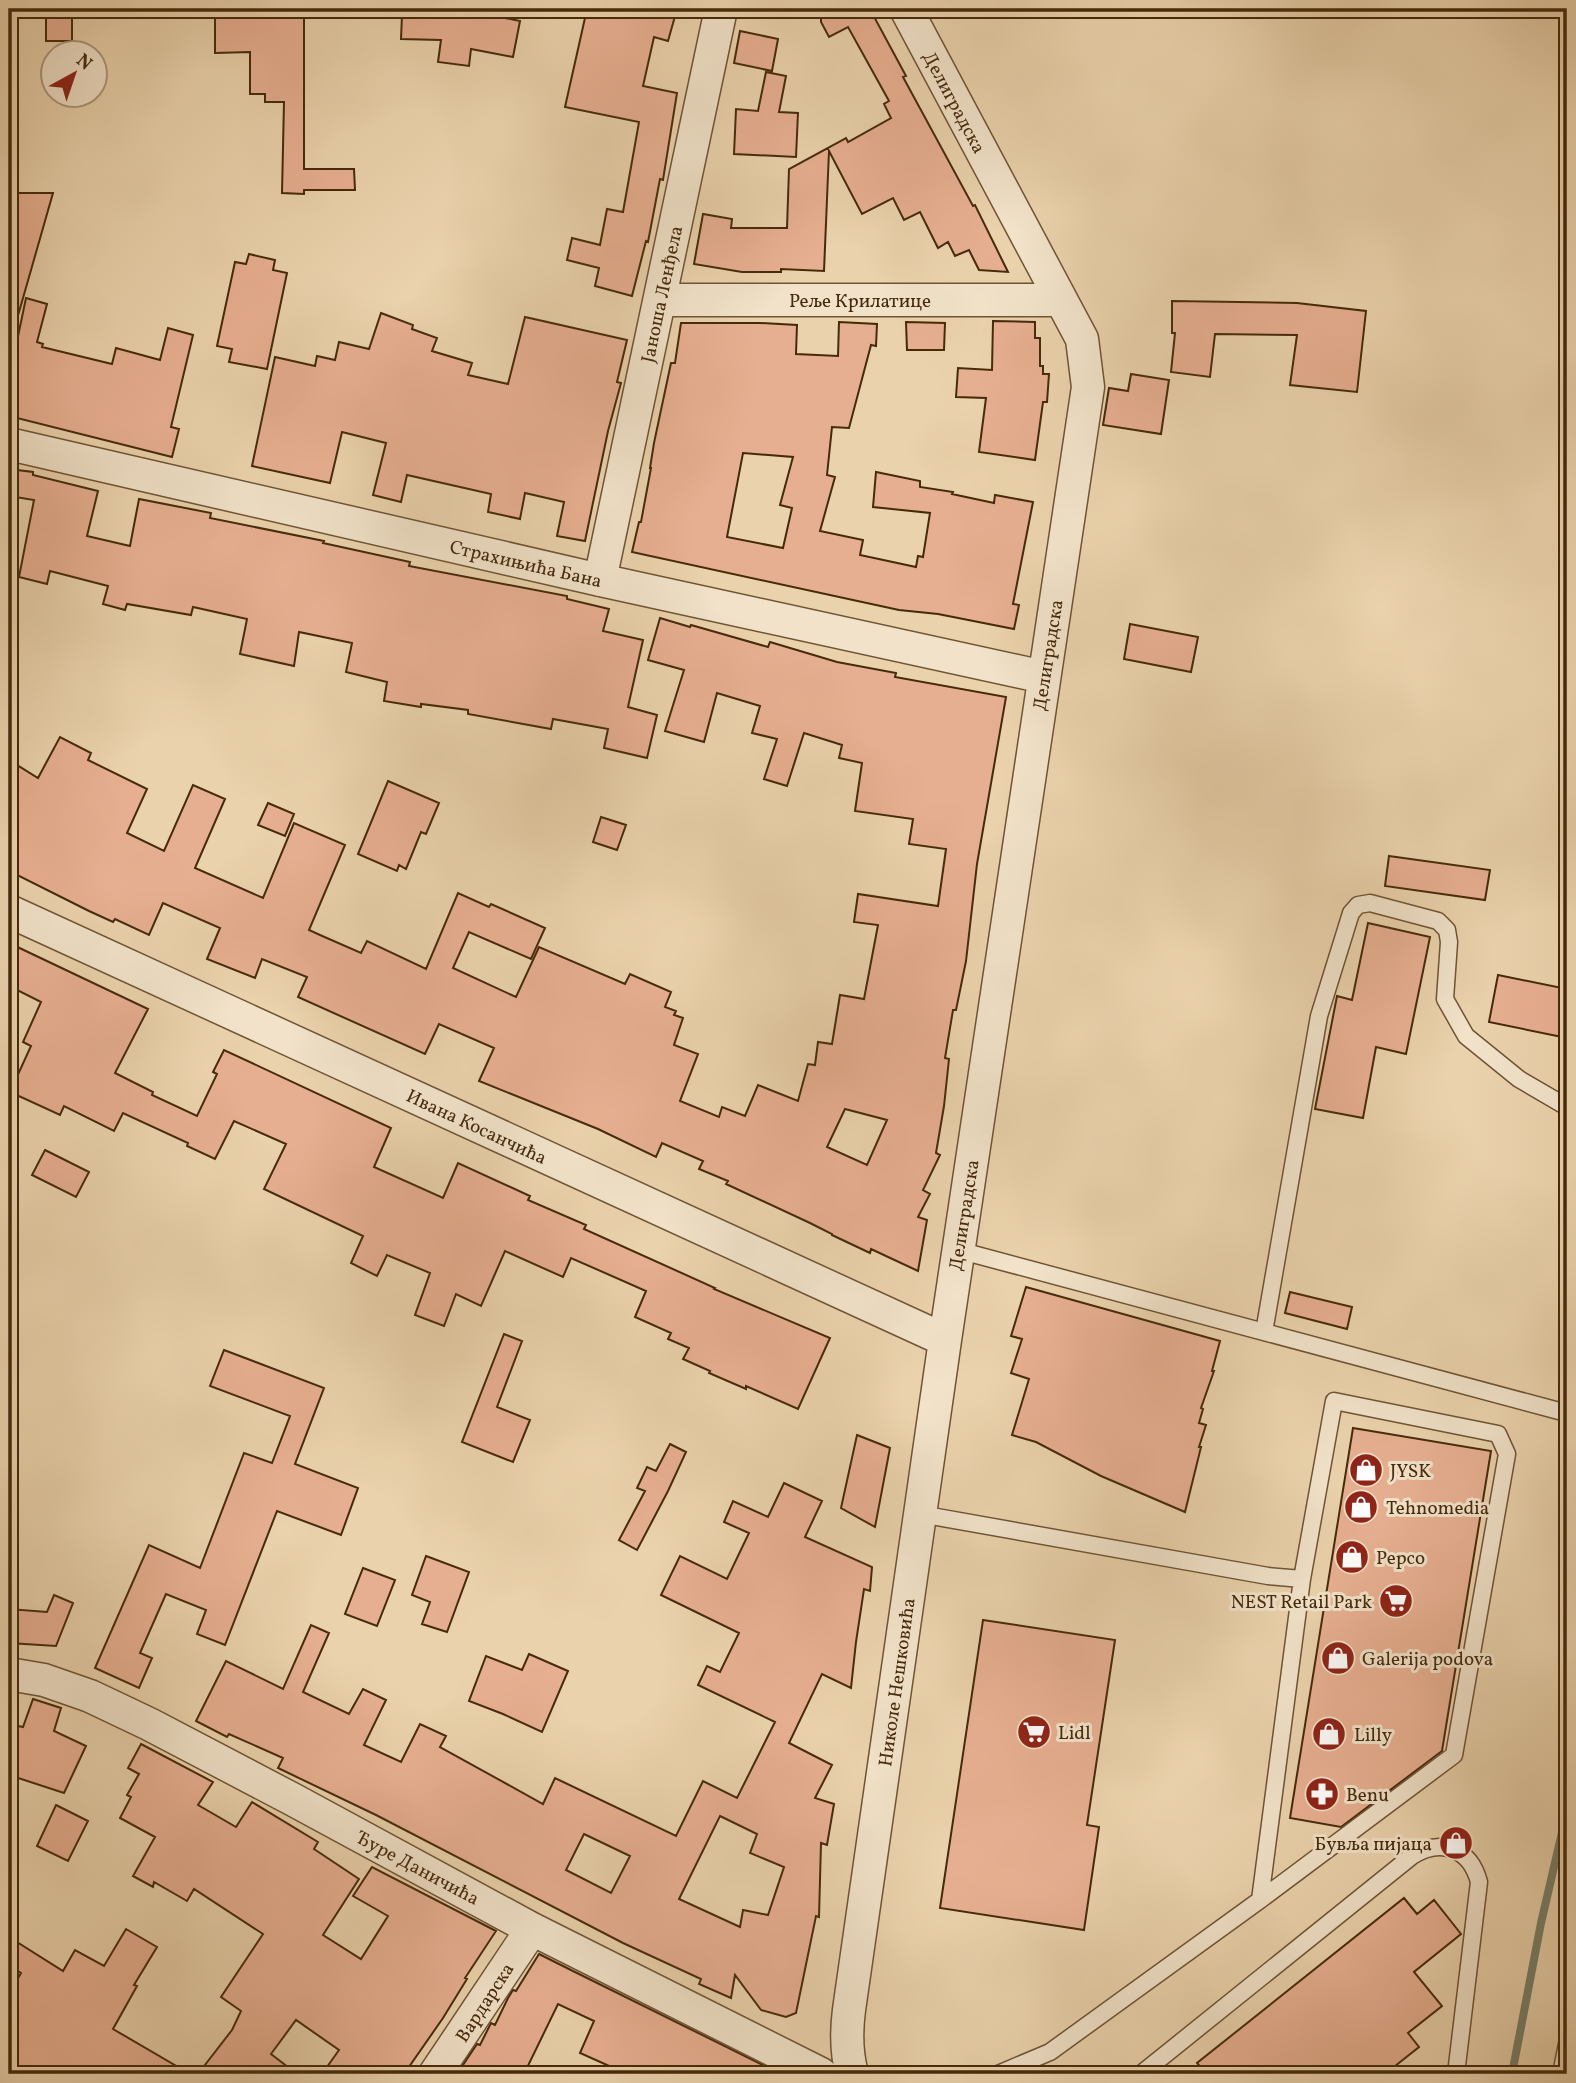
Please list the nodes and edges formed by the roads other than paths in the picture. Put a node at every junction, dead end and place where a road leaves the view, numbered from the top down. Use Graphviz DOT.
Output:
graph roads {
  1 [pos="721,9"];
  2 [pos="906,9"];
  3 [pos="660,300"];
  4 [pos="1061,300"];
  5 [pos="9,444"];
  6 [pos="600,580"];
  7 [pos="1044,677"];
  8 [pos="9,911"];
  9 [pos="1567,1107"];
  10 [pos="958,1250"];
  11 [pos="1264,1332"];
  12 [pos="944,1340"];
  13 [pos="1559,1411"];
  14 [pos="920,1514"];
  15 [pos="1302,1579"];
  16 [pos="9,1674"];
  17 [pos="1260,1900"];
  18 [pos="532,1929"];
  19 [pos="847,2024"];
  20 [pos="1567,2044"];
  21 [pos="817,2073"];
  22 [pos="1003,2073"];
  23 [pos="435,2074"];
  24 [pos="852,2074"];
  25 [pos="1141,2074"];
  26 [pos="1456,2074"];
  27 [pos="1561,2074"];
  1 -- 3 [label="street, Јаноша Ленђела"];
  2 -- 4 [label="street, Делиградска"];
  3 -- 4 [label="street, Реље Крилатице"];
  3 -- 6 [label="street, Јаноша Ленђела"];
  4 -- 7 [label="street, Делиградска"];
  5 -- 6 [label="street, Страхињића Бана"];
  6 -- 7 [label="street, Страхињића Бана"];
  7 -- 10 [label="street, Делиградска"];
  8 -- 12 [label="street, Ивана Косанчића"];
  9 -- 11 [label="lane"];
  10 -- 11 [label="lane"];
  10 -- 12 [label="street, Делиградска"];
  11 -- 13 [label="lane"];
  12 -- 14 [label="street, Николе Нешковића"];
  14 -- 15 [label="lane"];
  14 -- 19 [label="street, Николе Нешковића"];
  15 -- 17 [label="lane"];
  15 -- 17 [label="lane"];
  16 -- 18 [label="street, Ђуре Даничића"];
  17 -- 22 [label="lane"];
  18 -- 21 [label="street, Ђуре Даничића"];
  18 -- 23 [label="street, Вардарска"];
  19 -- 21 [label="street, Николе Нешковића"];
  19 -- 24 [label="street, Николе Нешковића"];
  20 -- 27 [label="lane"];
  25 -- 26 [label="lane"];
}
